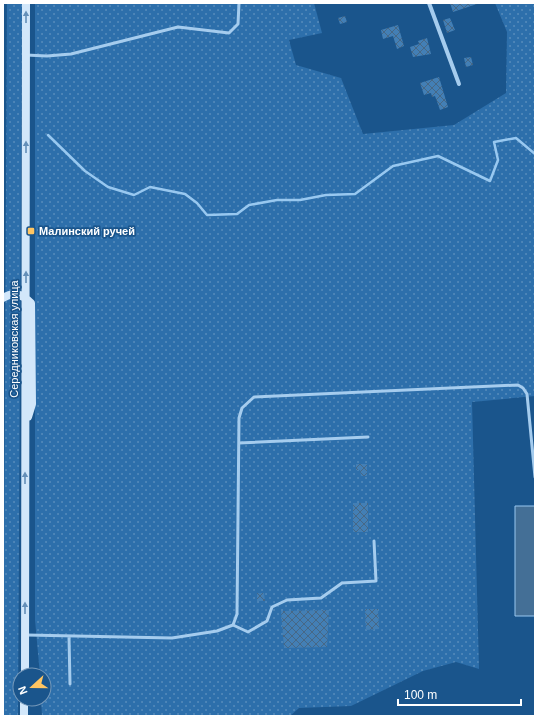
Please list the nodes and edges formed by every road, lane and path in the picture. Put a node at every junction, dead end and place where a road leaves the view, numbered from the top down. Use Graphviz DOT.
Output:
graph roads {
  1 [pos="26,3"];
  2 [pos="239,3"];
  3 [pos="429,3"];
  4 [pos="26,55"];
  5 [pos="459,84"];
  6 [pos="26,297"];
  7 [pos="3,298"];
  8 [pos="368,437"];
  9 [pos="239,443"];
  10 [pos="535,477"];
  11 [pos="374,541"];
  12 [pos="233,625"];
  13 [pos="25,635"];
  14 [pos="69,637"];
  15 [pos="25,667"];
  16 [pos="70,684"];
  4 -- 1 [label="street, Середниковская улица, one-way"];
  2 -- 4 [label="lane"];
  3 -- 5 [label="street"];
  6 -- 4 [label="street, Середниковская улица, one-way"];
  6 -- 7 [label="street"];
  13 -- 6 [label="street, Середниковская улица, one-way"];
  8 -- 9 [label="lane"];
  9 -- 10 [label="lane"];
  9 -- 12 [label="lane"];
  11 -- 12 [label="lane"];
  12 -- 14 [label="lane"];
  13 -- 14 [label="lane"];
  13 -- 15 [label="street, Середниковская улица"];
  14 -- 16 [label="lane"];
}
